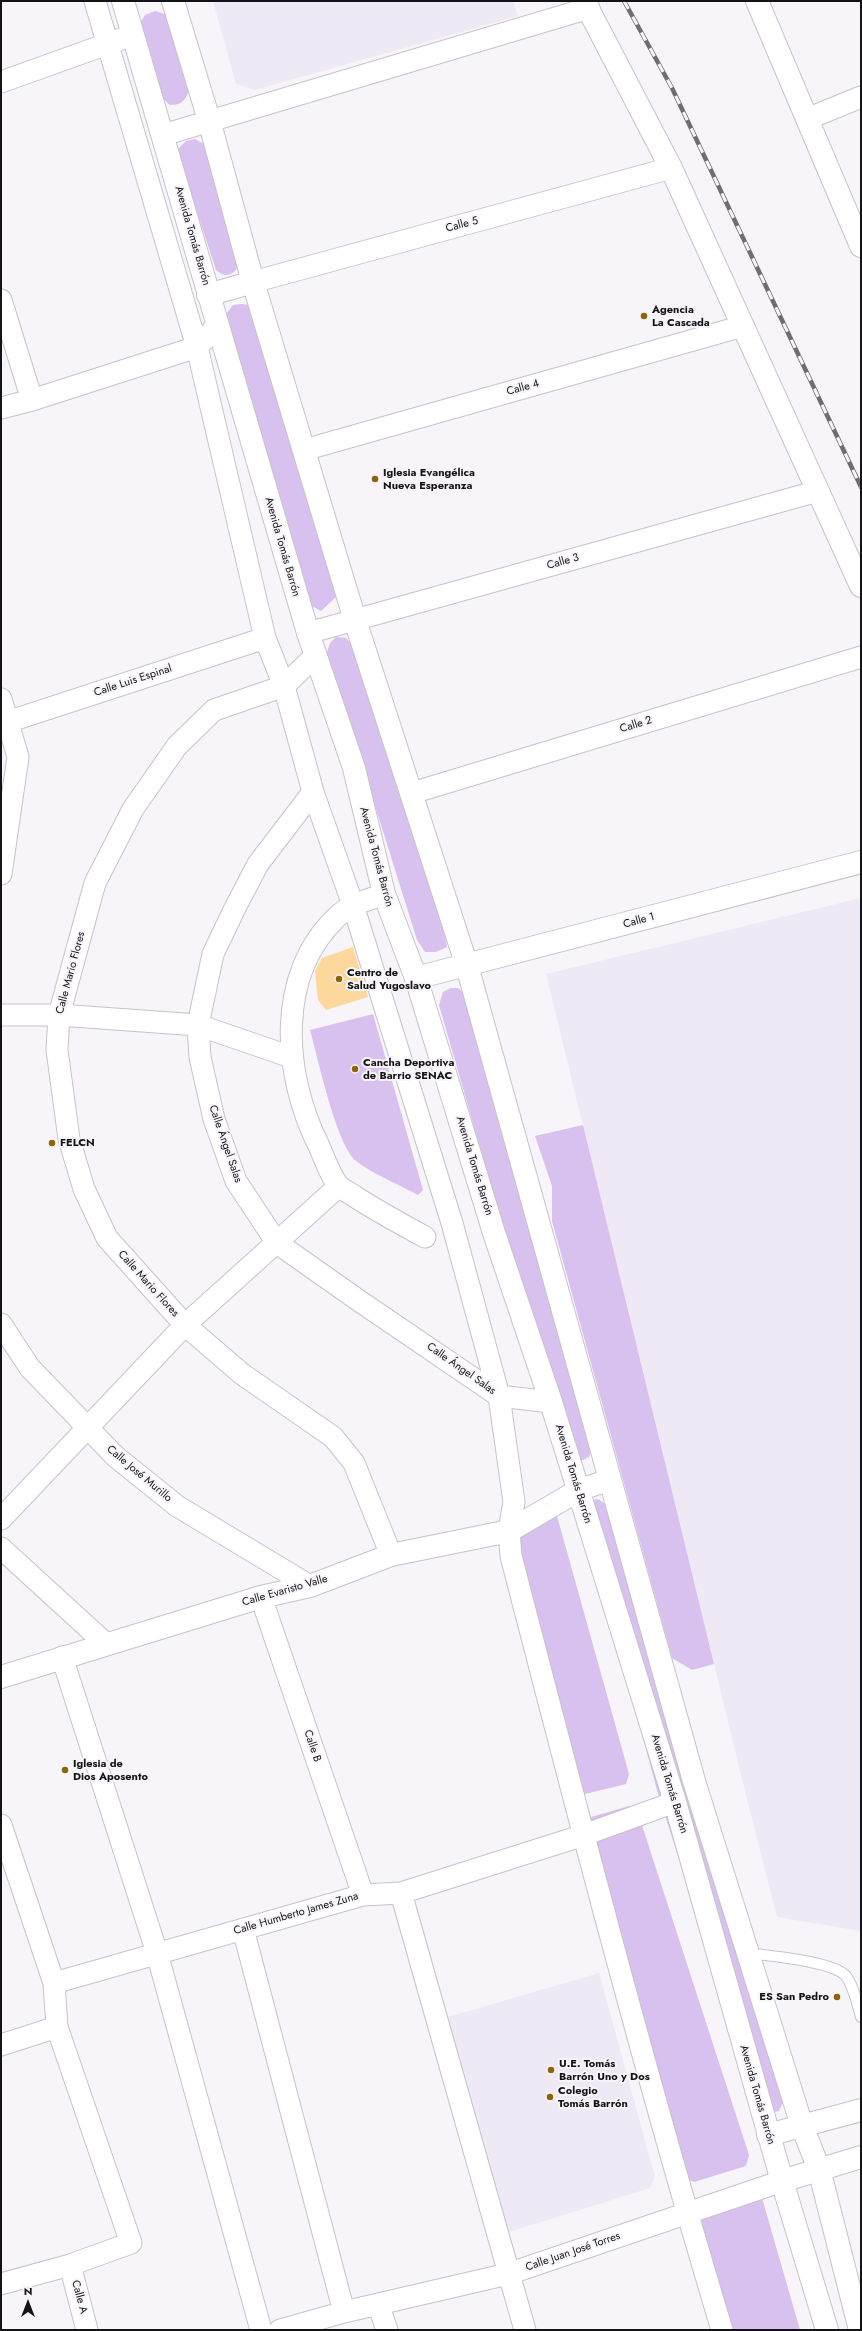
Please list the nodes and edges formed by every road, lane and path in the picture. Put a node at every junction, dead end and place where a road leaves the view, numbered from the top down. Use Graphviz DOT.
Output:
graph roads {
  1 [pos="95,1"];
  2 [pos="123,1"];
  3 [pos="173,1"];
  4 [pos="757,1"];
  5 [pos="586,4"];
  6 [pos="132,35"];
  7 [pos="109,45"];
  8 [pos="1,82"];
  9 [pos="861,97"];
  10 [pos="807,119"];
  11 [pos="209,120"];
  12 [pos="163,135"];
  13 [pos="671,168"];
  14 [pos="861,246"];
  15 [pos="253,282"];
  16 [pos="208,295"];
  17 [pos="1,300"];
  18 [pos="217,326"];
  19 [pos="742,326"];
  20 [pos="197,346"];
  21 [pos="32,400"];
  22 [pos="1,408"];
  23 [pos="304,450"];
  24 [pos="818,491"];
  25 [pos="861,586"];
  26 [pos="354,620"];
  27 [pos="308,633"];
  28 [pos="264,638"];
  29 [pos="316,655"];
  30 [pos="861,657"];
  31 [pos="284,686"];
  32 [pos="1,699"];
  33 [pos="5,722"];
  34 [pos="312,792"];
  35 [pos="412,793"];
  36 [pos="861,862"];
  37 [pos="1,874"];
  38 [pos="384,894"];
  39 [pos="353,906"];
  40 [pos="467,966"];
  41 [pos="416,978"];
  42 [pos="59,1015"];
  43 [pos="1,1016"];
  44 [pos="198,1025"];
  45 [pos="291,1057"];
  46 [pos="339,1186"];
  47 [pos="425,1236"];
  48 [pos="277,1243"];
  49 [pos="1,1324"];
  50 [pos="185,1325"];
  51 [pos="500,1396"];
  52 [pos="551,1402"];
  53 [pos="87,1428"];
  54 [pos="609,1480"];
  55 [pos="579,1490"];
  56 [pos="1,1519"];
  57 [pos="509,1531"];
  58 [pos="1,1548"];
  59 [pos="391,1555"];
  60 [pos="310,1586"];
  61 [pos="261,1597"];
  62 [pos="106,1644"];
  63 [pos="62,1657"];
  64 [pos="1,1677"];
  65 [pos="675,1802"];
  66 [pos="1,1825"];
  67 [pos="584,1835"];
  68 [pos="401,1893"];
  69 [pos="363,1895"];
  70 [pos="243,1929"];
  71 [pos="157,1953"];
  72 [pos="748,1953"];
  73 [pos="54,1983"];
  74 [pos="861,2016"];
  75 [pos="57,2028"];
  76 [pos="1,2045"];
  77 [pos="861,2110"];
  78 [pos="802,2126"];
  79 [pos="768,2135"];
  80 [pos="861,2157"];
  81 [pos="819,2169"];
  82 [pos="782,2181"];
  83 [pos="687,2213"];
  84 [pos="70,2264"];
  85 [pos="508,2274"];
  86 [pos="1,2284"];
  87 [pos="378,2304"];
  88 [pos="344,2312"];
  89 [pos="87,2330"];
  90 [pos="261,2330"];
  91 [pos="280,2330"];
  92 [pos="387,2330"];
  93 [pos="525,2330"];
  94 [pos="722,2330"];
  95 [pos="827,2330"];
  96 [pos="860,2330"];
  1 -- 7 [label="street"];
  2 -- 6 [label="main road, Avenida Tomás Barrón"];
  3 -- 11 [label="main road"];
  4 -- 10 [label="main road"];
  5 -- 11 [label="street"];
  5 -- 13 [label="main road"];
  6 -- 7 [label="street"];
  6 -- 12 [label="main road, Avenida Tomás Barrón"];
  7 -- 8 [label="street"];
  7 -- 20 [label="street"];
  9 -- 10 [label="street"];
  10 -- 14 [label="main road"];
  11 -- 12 [label="street"];
  11 -- 15 [label="main road"];
  12 -- 16 [label="main road, Avenida Tomás Barrón"];
  13 -- 15 [label="street, Calle 5"];
  13 -- 19 [label="main road"];
  15 -- 16 [label="main road"];
  15 -- 23 [label="main road"];
  16 -- 18 [label="main road, Avenida Tomás Barrón"];
  17 -- 21 [label="street"];
  18 -- 20 [label="street"];
  18 -- 27 [label="main road, Avenida Tomás Barrón"];
  19 -- 23 [label="street, Calle 4"];
  19 -- 24 [label="main road"];
  20 -- 21 [label="street"];
  20 -- 28 [label="street"];
  21 -- 22 [label="street"];
  23 -- 26 [label="main road"];
  24 -- 25 [label="main road"];
  24 -- 26 [label="street, Calle 3"];
  26 -- 27 [label="street, Calle 3"];
  26 -- 35 [label="main road"];
  27 -- 29 [label="main road, Avenida Tomás Barrón"];
  28 -- 31 [label="street"];
  28 -- 33 [label="street, Calle Luis Espinal"];
  29 -- 31 [label="street, Calle Mario Flores"];
  29 -- 38 [label="main road, Avenida Tomás Barrón"];
  30 -- 35 [label="street, Calle 2"];
  31 -- 34 [label="street"];
  31 -- 42 [label="street, Calle Mario Flores"];
  32 -- 33 [label="street"];
  33 -- 37 [label="street"];
  34 -- 39 [label="street"];
  34 -- 44 [label="street, Calle Ángel Salas"];
  35 -- 40 [label="main road"];
  36 -- 40 [label="main road, Calle 1"];
  38 -- 39 [label="street"];
  38 -- 41 [label="main road, Avenida Tomás Barrón"];
  39 -- 45 [label="street"];
  39 -- 51 [label="street"];
  40 -- 41 [label="main road, Calle 1"];
  40 -- 54 [label="main road"];
  41 -- 52 [label="main road, Avenida Tomás Barrón"];
  42 -- 43 [label="street"];
  42 -- 44 [label="street"];
  42 -- 50 [label="street, Calle Mario Flores"];
  44 -- 45 [label="street"];
  44 -- 48 [label="street, Calle Ángel Salas"];
  45 -- 46 [label="street"];
  46 -- 47 [label="street"];
  46 -- 48 [label="street"];
  48 -- 50 [label="street"];
  48 -- 51 [label="street, Calle Ángel Salas"];
  49 -- 53 [label="street, Calle José Murillo"];
  50 -- 53 [label="street"];
  50 -- 59 [label="street, Calle Mario Flores"];
  51 -- 52 [label="street, Calle Ángel Salas"];
  51 -- 57 [label="street"];
  52 -- 55 [label="main road, Avenida Tomás Barrón"];
  53 -- 56 [label="street"];
  53 -- 60 [label="street, Calle José Murillo"];
  54 -- 55 [label="street, Calle Evaristo Valle"];
  54 -- 72 [label="main road"];
  55 -- 57 [label="main road, Calle Evaristo Valle"];
  55 -- 65 [label="main road, Avenida Tomás Barrón"];
  57 -- 59 [label="main road, Calle Evaristo Valle"];
  57 -- 67 [label="street"];
  58 -- 62 [label="street"];
  59 -- 60 [label="main road, Calle Evaristo Valle"];
  60 -- 61 [label="main road, Calle Evaristo Valle"];
  61 -- 62 [label="main road, Calle Evaristo Valle"];
  61 -- 69 [label="street, Calle B"];
  62 -- 63 [label="main road, Calle Evaristo Valle"];
  63 -- 64 [label="main road, Calle Evaristo Valle"];
  63 -- 71 [label="street"];
  65 -- 67 [label="street, Calle Humberto James Zuna"];
  65 -- 79 [label="main road, Avenida Tomás Barrón"];
  66 -- 73 [label="street"];
  67 -- 68 [label="street, Calle Humberto James Zuna"];
  67 -- 83 [label="street"];
  68 -- 69 [label="street, Calle Humberto James Zuna"];
  68 -- 85 [label="street"];
  69 -- 70 [label="street, Calle Humberto James Zuna"];
  70 -- 71 [label="street, Calle Humberto James Zuna"];
  70 -- 88 [label="street"];
  71 -- 73 [label="street, Calle Humberto James Zuna"];
  71 -- 90 [label="street"];
  72 -- 74 [label="lane"];
  72 -- 78 [label="main road"];
  73 -- 75 [label="street"];
  75 -- 76 [label="street"];
  75 -- 84 [label="street"];
  77 -- 78 [label="main road"];
  78 -- 79 [label="main road"];
  78 -- 81 [label="main road"];
  79 -- 82 [label="main road, Avenida Tomás Barrón"];
  80 -- 81 [label="main road, Calle Juan José Torres"];
  81 -- 82 [label="main road, Calle Juan José Torres"];
  81 -- 96 [label="main road"];
  82 -- 83 [label="street, Calle Juan José Torres"];
  82 -- 95 [label="main road, Avenida Tomás Barrón"];
  83 -- 85 [label="street, Calle Juan José Torres"];
  83 -- 94 [label="street"];
  84 -- 86 [label="street"];
  84 -- 89 [label="street, Calle A"];
  85 -- 87 [label="street, Calle Juan José Torres"];
  85 -- 93 [label="street"];
  87 -- 88 [label="street, Calle Juan José Torres"];
  87 -- 92 [label="street"];
  88 -- 91 [label="street, Calle Juan José Torres"];
}
